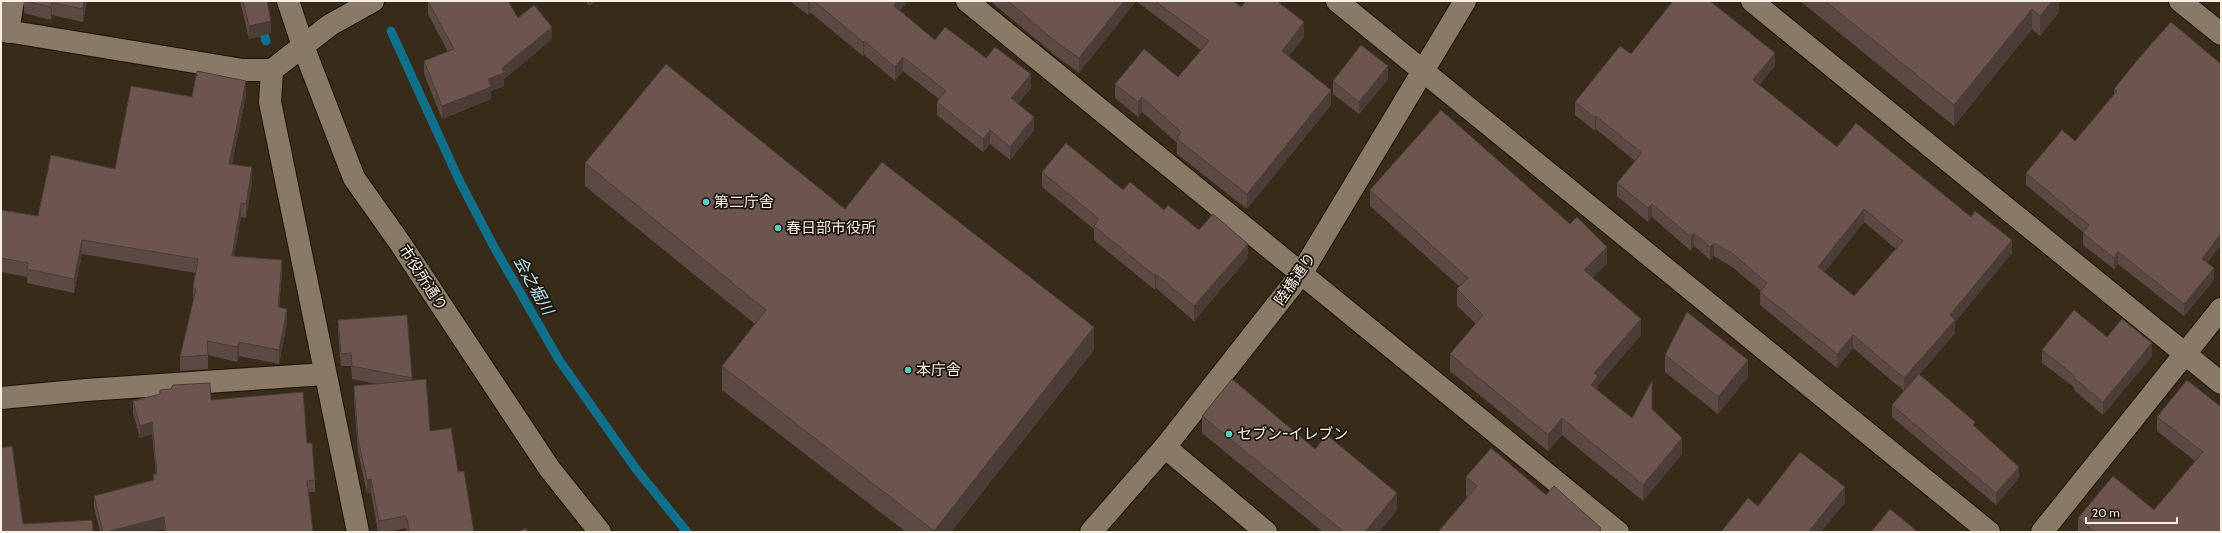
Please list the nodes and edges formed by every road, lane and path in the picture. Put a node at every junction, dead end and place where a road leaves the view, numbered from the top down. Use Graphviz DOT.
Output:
graph roads {
  1 [pos="13,1"];
  2 [pos="288,1"];
  3 [pos="373,1"];
  4 [pos="967,1"];
  5 [pos="1337,1"];
  6 [pos="1465,1"];
  7 [pos="1752,1"];
  8 [pos="2180,1"];
  9 [pos="5,31"];
  10 [pos="2221,34"];
  11 [pos="303,46"];
  12 [pos="272,70"];
  13 [pos="1424,72"];
  14 [pos="1301,274"];
  15 [pos="2221,309"];
  16 [pos="2185,354"];
  17 [pos="325,374"];
  18 [pos="2221,383"];
  19 [pos="1,398"];
  20 [pos="1165,447"];
  21 [pos="358,532"];
  22 [pos="600,532"];
  23 [pos="1091,532"];
  24 [pos="1266,532"];
  25 [pos="1618,532"];
  26 [pos="1989,532"];
  27 [pos="2042,532"];
  1 -- 9 [label="street"];
  2 -- 11 [label="street, 市役所通り"];
  3 -- 11 [label="street"];
  4 -- 14 [label="street"];
  5 -- 13 [label="street"];
  6 -- 13 [label="street, 陸橋通り"];
  7 -- 16 [label="street"];
  8 -- 10 [label="street"];
  9 -- 12 [label="street"];
  11 -- 12 [label="street"];
  11 -- 22 [label="street, 市役所通り"];
  12 -- 17 [label="street"];
  13 -- 14 [label="street, 陸橋通り"];
  13 -- 26 [label="street"];
  14 -- 20 [label="street, 陸橋通り"];
  14 -- 25 [label="street"];
  15 -- 16 [label="street"];
  16 -- 18 [label="street"];
  16 -- 27 [label="street"];
  17 -- 19 [label="street"];
  17 -- 21 [label="street"];
  20 -- 23 [label="street, 陸橋通り"];
  20 -- 24 [label="street"];
}
